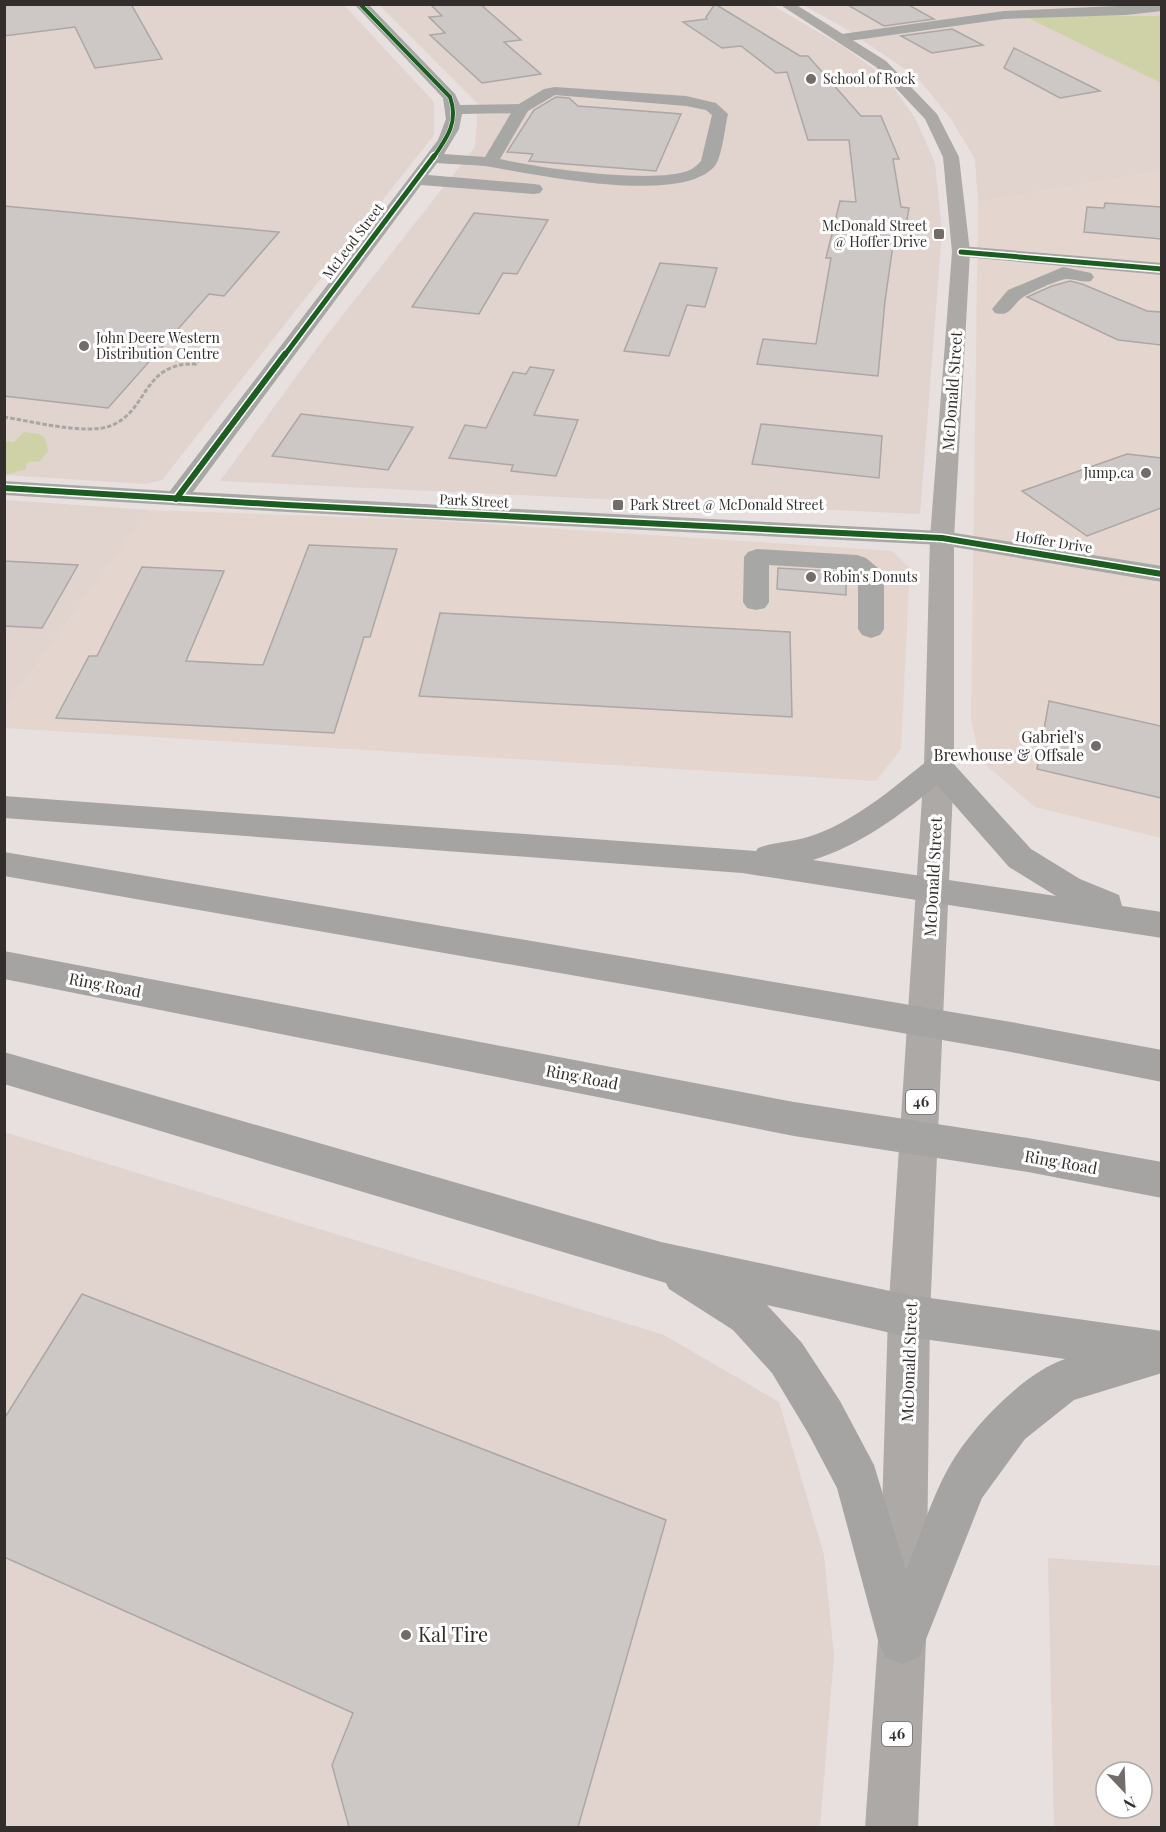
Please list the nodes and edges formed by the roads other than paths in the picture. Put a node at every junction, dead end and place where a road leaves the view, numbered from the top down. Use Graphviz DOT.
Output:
graph roads {
  1 [pos="360,4"];
  2 [pos="785,4"];
  3 [pos="1161,7"];
  4 [pos="842,38"];
  5 [pos="534,83"];
  6 [pos="556,91"];
  7 [pos="522,108"];
  8 [pos="455,110"];
  9 [pos="432,158"];
  10 [pos="490,162"];
  11 [pos="416,179"];
  12 [pos="567,192"];
  13 [pos="961,252"];
  14 [pos="1161,268"];
  15 [pos="1112,283"];
  16 [pos="1002,309"];
  17 [pos="4,488"];
  18 [pos="176,499"];
  19 [pos="942,538"];
  20 [pos="1161,573"];
  21 [pos="756,602"];
  22 [pos="871,629"];
  23 [pos="939,767"];
  24 [pos="4,807"];
  25 [pos="742,861"];
  26 [pos="4,864"];
  27 [pos="933,889"];
  28 [pos="1153,923"];
  29 [pos="4,966"];
  30 [pos="1161,1066"];
  31 [pos="4,1068"];
  32 [pos="1161,1180"];
  33 [pos="661,1262"];
  34 [pos="909,1316"];
  35 [pos="1161,1352"];
  36 [pos="902,1640"];
  37 [pos="891,1827"];
  1 -- 8 [label="street"];
  2 -- 4 [label="main road, McDonald Street"];
  3 -- 4 [label="street"];
  4 -- 13 [label="main road, McDonald Street"];
  5 -- 6 [label="street"];
  6 -- 7 [label="street"];
  6 -- 10 [label="street"];
  7 -- 8 [label="street"];
  7 -- 10 [label="street"];
  8 -- 9 [label="street, McLeod Street"];
  9 -- 10 [label="street"];
  9 -- 11 [label="street, McLeod Street"];
  11 -- 12 [label="street"];
  11 -- 18 [label="street, McLeod Street"];
  13 -- 14 [label="street"];
  13 -- 19 [label="main road, McDonald Street"];
  15 -- 16 [label="street"];
  17 -- 18 [label="street, Park Street"];
  18 -- 19 [label="street, Park Street"];
  19 -- 20 [label="street, Hoffer Drive"];
  19 -- 23 [label="main road, McDonald Street"];
  21 -- 22 [label="street"];
  23 -- 25 [label="highway"];
  23 -- 27 [label="main road, McDonald Street"];
  23 -- 28 [label="highway"];
  24 -- 25 [label="highway"];
  25 -- 27 [label="highway"];
  26 -- 30 [label="highway"];
  27 -- 28 [label="highway"];
  27 -- 34 [label="main road, McDonald Street / 46"];
  29 -- 32 [label="highway, Ring Road"];
  31 -- 33 [label="highway"];
  33 -- 34 [label="highway"];
  33 -- 36 [label="highway"];
  34 -- 35 [label="highway"];
  34 -- 36 [label="main road, McDonald Street / 46"];
  35 -- 36 [label="highway"];
  36 -- 37 [label="main road, McDonald Street / 46"];
}
